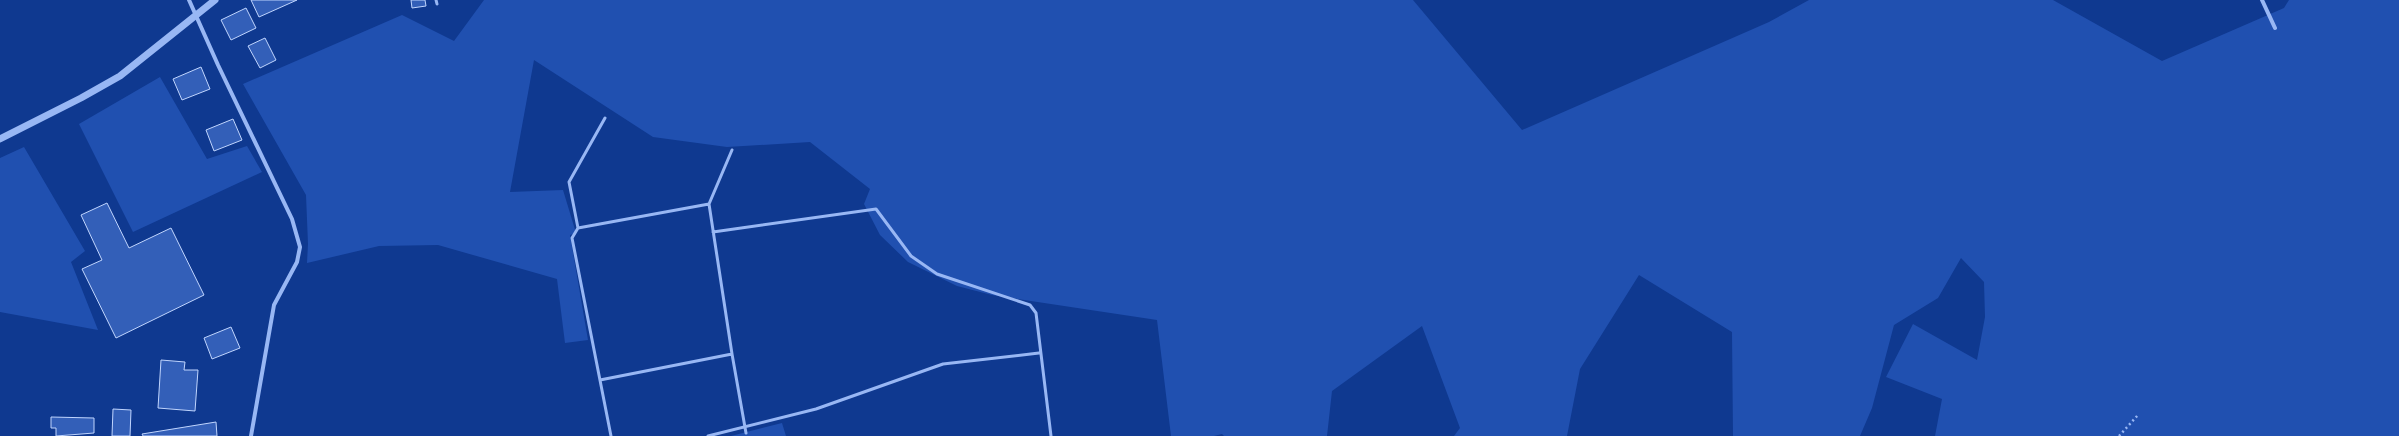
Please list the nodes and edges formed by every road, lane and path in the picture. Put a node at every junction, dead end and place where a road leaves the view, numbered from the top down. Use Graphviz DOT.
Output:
graph roads {
  1 [pos="189,0"];
  2 [pos="215,0"];
  3 [pos="2262,0"];
  4 [pos="197,16"];
  5 [pos="2275,28"];
  6 [pos="605,118"];
  7 [pos="0,139"];
  8 [pos="732,150"];
  9 [pos="709,204"];
  10 [pos="578,228"];
  11 [pos="713,232"];
  12 [pos="1039,353"];
  13 [pos="732,354"];
  14 [pos="600,380"];
  15 [pos="2138,415"];
  16 [pos="744,427"];
  17 [pos="746,434"];
  18 [pos="251,436"];
  19 [pos="611,436"];
  20 [pos="708,436"];
  21 [pos="1051,436"];
  22 [pos="2120,436"];
  1 -- 4 [label="street"];
  2 -- 4 [label="street"];
  3 -- 5 [label="street"];
  4 -- 7 [label="street"];
  4 -- 18 [label="street"];
  6 -- 10 [label="lane"];
  8 -- 9 [label="lane"];
  9 -- 10 [label="lane"];
  9 -- 11 [label="lane"];
  10 -- 14 [label="lane"];
  11 -- 12 [label="lane"];
  11 -- 13 [label="lane"];
  12 -- 16 [label="lane"];
  12 -- 21 [label="lane"];
  13 -- 14 [label="lane"];
  13 -- 16 [label="lane"];
  14 -- 19 [label="lane"];
  15 -- 22 [label="path"];
  16 -- 17 [label="lane"];
  16 -- 20 [label="lane"];
}
